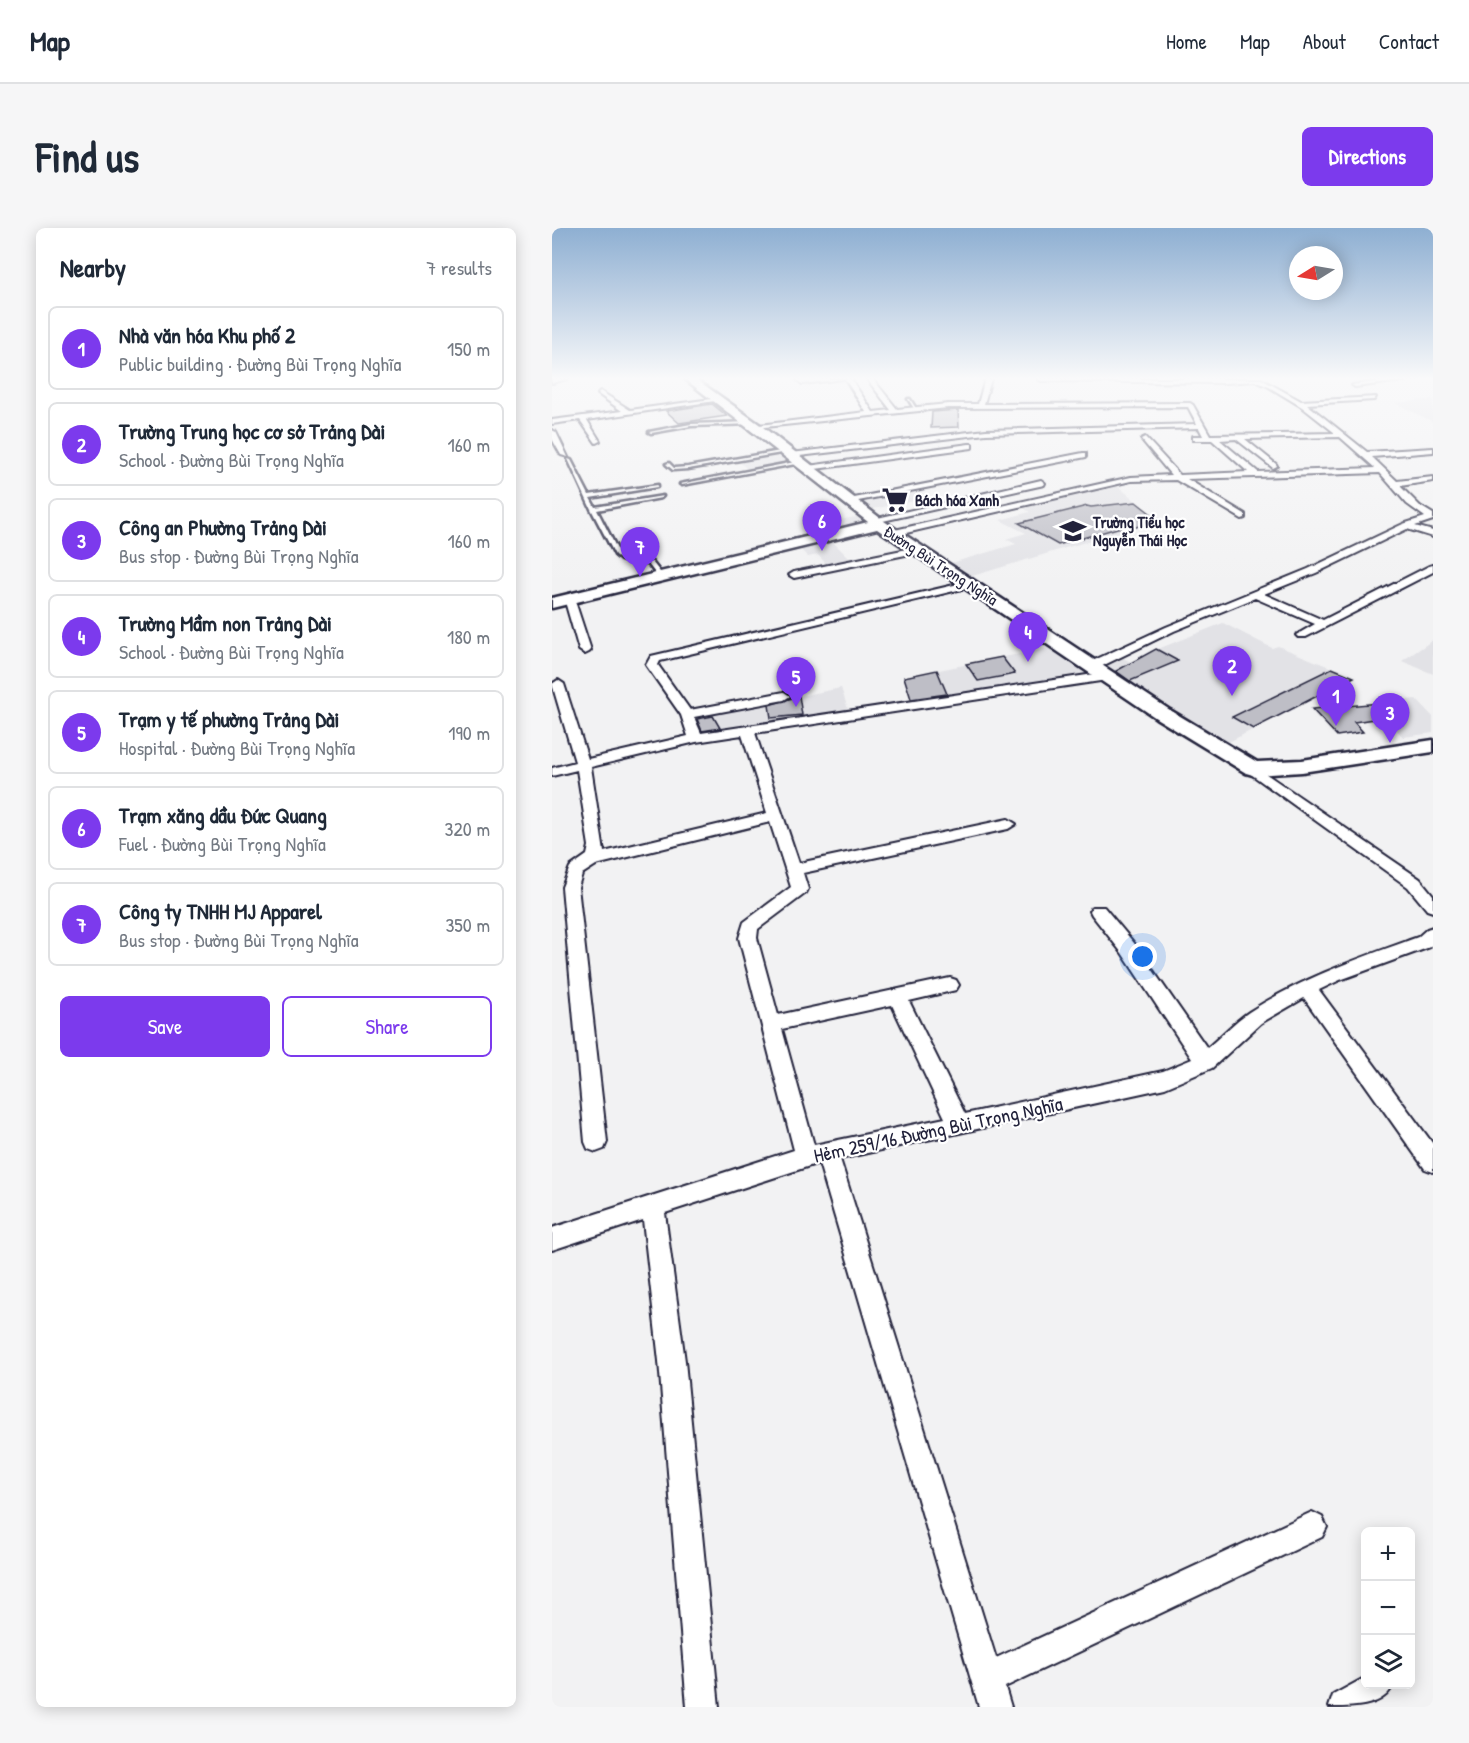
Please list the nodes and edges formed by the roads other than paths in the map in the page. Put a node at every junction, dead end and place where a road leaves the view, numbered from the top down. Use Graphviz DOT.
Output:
graph roads {
  1 [pos="561,448"];
  2 [pos="783,448"];
  3 [pos="873,448"];
  4 [pos="930,448"];
  5 [pos="1153,448"];
  6 [pos="1223,448"];
  7 [pos="1251,448"];
  8 [pos="1356,448"];
  9 [pos="1433,450"];
  10 [pos="1083,455"];
  11 [pos="1364,455"];
  12 [pos="567,458"];
  13 [pos="796,459"];
  14 [pos="668,465"];
  15 [pos="1273,466"];
  16 [pos="1382,470"];
  17 [pos="1255,474"];
  18 [pos="1177,477"];
  19 [pos="1433,479"];
  20 [pos="1041,483"];
  21 [pos="682,484"];
  22 [pos="1394,484"];
  23 [pos="657,486"];
  24 [pos="587,497"];
  25 [pos="661,497"];
  26 [pos="848,500"];
  27 [pos="593,509"];
  28 [pos="1242,516"];
  29 [pos="1432,517"];
  30 [pos="882,526"];
  31 [pos="1406,526"];
  32 [pos="1433,534"];
  33 [pos="917,550"];
  34 [pos="1433,568"];
  35 [pos="794,575"];
  36 [pos="661,577"];
  37 [pos="971,584"];
  38 [pos="1255,594"];
  39 [pos="569,598"];
  40 [pos="552,603"];
  41 [pos="1324,624"];
  42 [pos="1302,635"];
  43 [pos="585,650"];
  44 [pos="1099,671"];
  45 [pos="558,684"];
  46 [pos="784,696"];
  47 [pos="687,715"];
  48 [pos="747,730"];
  49 [pos="696,738"];
  50 [pos="1433,746"];
  51 [pos="583,764"];
  52 [pos="1253,770"];
  53 [pos="552,772"];
  54 [pos="776,816"];
  55 [pos="1008,824"];
  56 [pos="594,860"];
  57 [pos="795,869"];
  58 [pos="1433,906"];
  59 [pos="1098,911"];
  60 [pos="1433,933"];
  61 [pos="950,985"];
  62 [pos="1307,988"];
  63 [pos="898,997"];
  64 [pos="770,1023"];
  65 [pos="1205,1062"];
  66 [pos="959,1125"];
  67 [pos="596,1142"];
  68 [pos="817,1155"];
  69 [pos="1433,1162"];
  70 [pos="653,1205"];
  71 [pos="552,1239"];
  72 [pos="1312,1527"];
  73 [pos="1375,1689"];
  74 [pos="991,1693"];
  75 [pos="703,1707"];
  76 [pos="1346,1707"];
  1 -- 12 [label="street"];
  2 -- 13 [label="street"];
  3 -- 13 [label="street"];
  4 -- 13 [label="street"];
  5 -- 18 [label="street"];
  6 -- 17 [label="street"];
  7 -- 15 [label="street"];
  8 -- 11 [label="street"];
  9 -- 11 [label="street"];
  10 -- 26 [label="street"];
  11 -- 16 [label="street"];
  12 -- 24 [label="lane"];
  13 -- 14 [label="lane"];
  13 -- 21 [label="lane"];
  13 -- 26 [label="street"];
  16 -- 17 [label="street"];
  16 -- 22 [label="street"];
  17 -- 18 [label="street"];
  18 -- 28 [label="street"];
  18 -- 30 [label="street"];
  19 -- 22 [label="street"];
  20 -- 30 [label="street"];
  22 -- 29 [label="street"];
  23 -- 24 [label="lane"];
  24 -- 27 [label="lane"];
  25 -- 27 [label="lane"];
  26 -- 30 [label="street"];
  27 -- 36 [label="lane"];
  29 -- 31 [label="street"];
  30 -- 33 [label="street, Đường Bùi Trọng Nghĩa"];
  30 -- 36 [label="street, Đường Bùi Trọng Nghĩa"];
  31 -- 32 [label="street"];
  31 -- 38 [label="street"];
  33 -- 35 [label="street"];
  33 -- 37 [label="street, Đường Bùi Trọng Nghĩa"];
  34 -- 41 [label="street"];
  36 -- 39 [label="street, Đường Bùi Trọng Nghĩa"];
  37 -- 44 [label="street, Đường Bùi Trọng Nghĩa"];
  37 -- 47 [label="street"];
  38 -- 41 [label="street"];
  38 -- 44 [label="street"];
  39 -- 40 [label="street, Đường Bùi Trọng Nghĩa"];
  39 -- 43 [label="street"];
  41 -- 42 [label="street"];
  44 -- 48 [label="street"];
  44 -- 52 [label="street, Đường Bùi Trọng Nghĩa"];
  45 -- 51 [label="street"];
  46 -- 47 [label="street"];
  47 -- 49 [label="street"];
  48 -- 49 [label="street"];
  48 -- 54 [label="street"];
  49 -- 51 [label="street"];
  50 -- 52 [label="street"];
  51 -- 53 [label="street"];
  51 -- 56 [label="street"];
  52 -- 58 [label="street"];
  54 -- 56 [label="street"];
  54 -- 57 [label="street"];
  55 -- 57 [label="street"];
  56 -- 67 [label="street"];
  57 -- 64 [label="street"];
  59 -- 65 [label="street"];
  60 -- 62 [label="street, Hẻm 259/16 Đường Bùi Trọng Nghĩa"];
  61 -- 63 [label="street"];
  62 -- 65 [label="street, Hẻm 259/16 Đường Bùi Trọng Nghĩa"];
  62 -- 69 [label="street"];
  63 -- 64 [label="street"];
  63 -- 66 [label="street"];
  64 -- 68 [label="street"];
  65 -- 66 [label="street, Hẻm 259/16 Đường Bùi Trọng Nghĩa"];
  66 -- 68 [label="street, Hẻm 259/16 Đường Bùi Trọng Nghĩa"];
  68 -- 70 [label="street, Hẻm 259/16 Đường Bùi Trọng Nghĩa"];
  68 -- 74 [label="street"];
  70 -- 71 [label="street, Hẻm 259/16 Đường Bùi Trọng Nghĩa"];
  70 -- 75 [label="street"];
  72 -- 74 [label="street"];
  73 -- 76 [label="street"];
}
